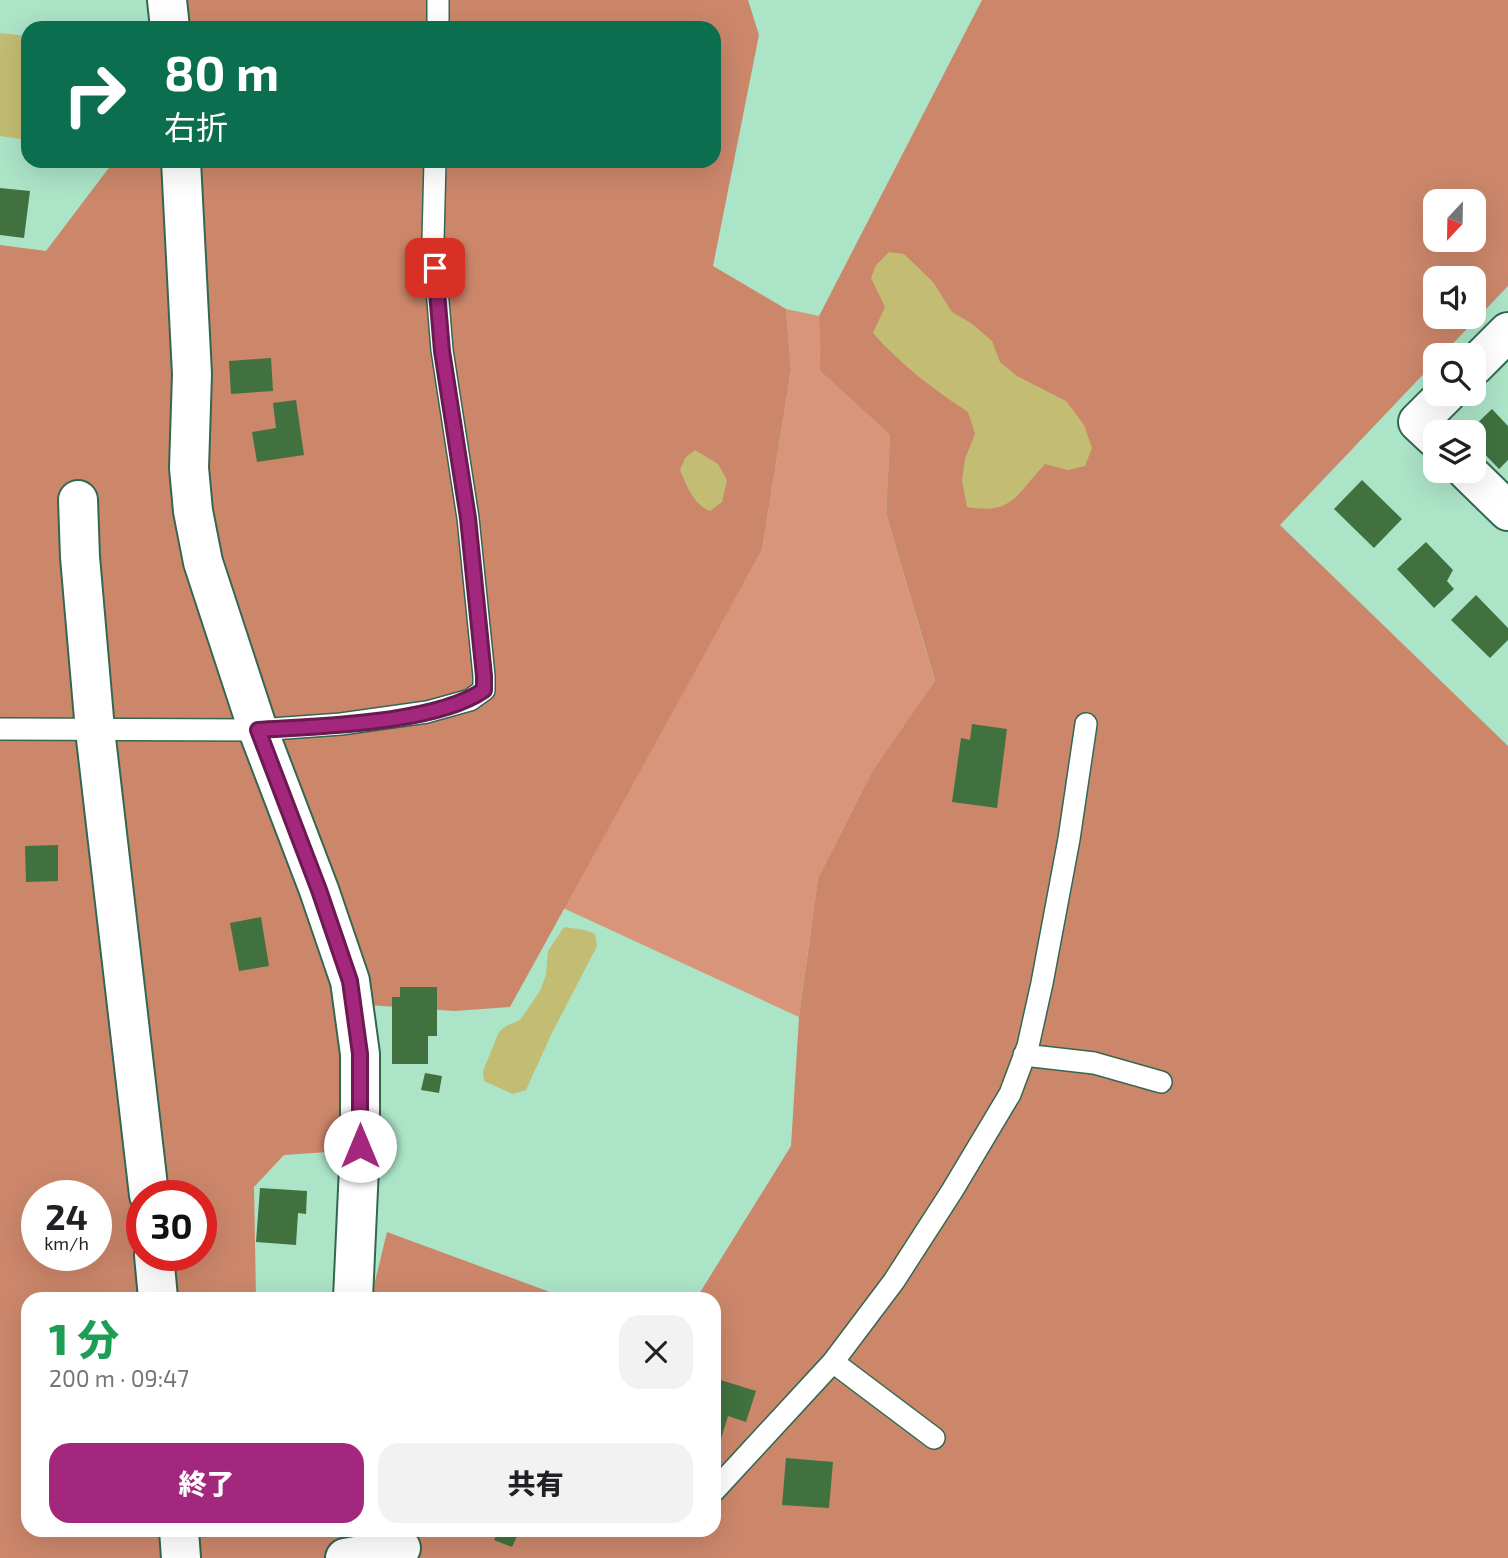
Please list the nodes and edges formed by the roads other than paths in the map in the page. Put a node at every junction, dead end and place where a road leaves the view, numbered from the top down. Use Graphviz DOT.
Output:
graph roads {
  1 [pos="167,0"];
  2 [pos="438,0"];
  3 [pos="169,21"];
  4 [pos="438,21"];
  5 [pos="181,168"];
  6 [pos="435,168"];
  7 [pos="1508,332"];
  8 [pos="1486,354"];
  9 [pos="1434,406"];
  10 [pos="1423,427"];
  11 [pos="1479,483"];
  12 [pos="78,500"];
  13 [pos="1508,511"];
  14 [pos="1086,724"];
  15 [pos="0,729"];
  16 [pos="95,730"];
  17 [pos="258,730"];
  18 [pos="1024,1055"];
  19 [pos="1161,1082"];
  20 [pos="147,1180"];
  21 [pos="155,1271"];
  22 [pos="157,1292"];
  23 [pos="353,1292"];
  24 [pos="833,1362"];
  25 [pos="934,1438"];
  26 [pos="721,1483"];
  27 [pos="179,1537"];
  28 [pos="400,1545"];
  29 [pos="181,1558"];
  30 [pos="345,1558"];
  1 -- 3 [label="street"];
  2 -- 4 [label="lane"];
  5 -- 17 [label="street"];
  6 -- 17 [label="lane"];
  7 -- 8 [label="street"];
  9 -- 10 [label="street"];
  11 -- 13 [label="street"];
  12 -- 16 [label="street"];
  14 -- 18 [label="lane"];
  15 -- 16 [label="lane"];
  16 -- 17 [label="lane"];
  16 -- 20 [label="street"];
  17 -- 23 [label="street"];
  18 -- 19 [label="lane"];
  18 -- 24 [label="lane"];
  21 -- 22 [label="street"];
  24 -- 25 [label="lane"];
  24 -- 26 [label="lane"];
  27 -- 29 [label="street"];
  28 -- 30 [label="street"];
}
